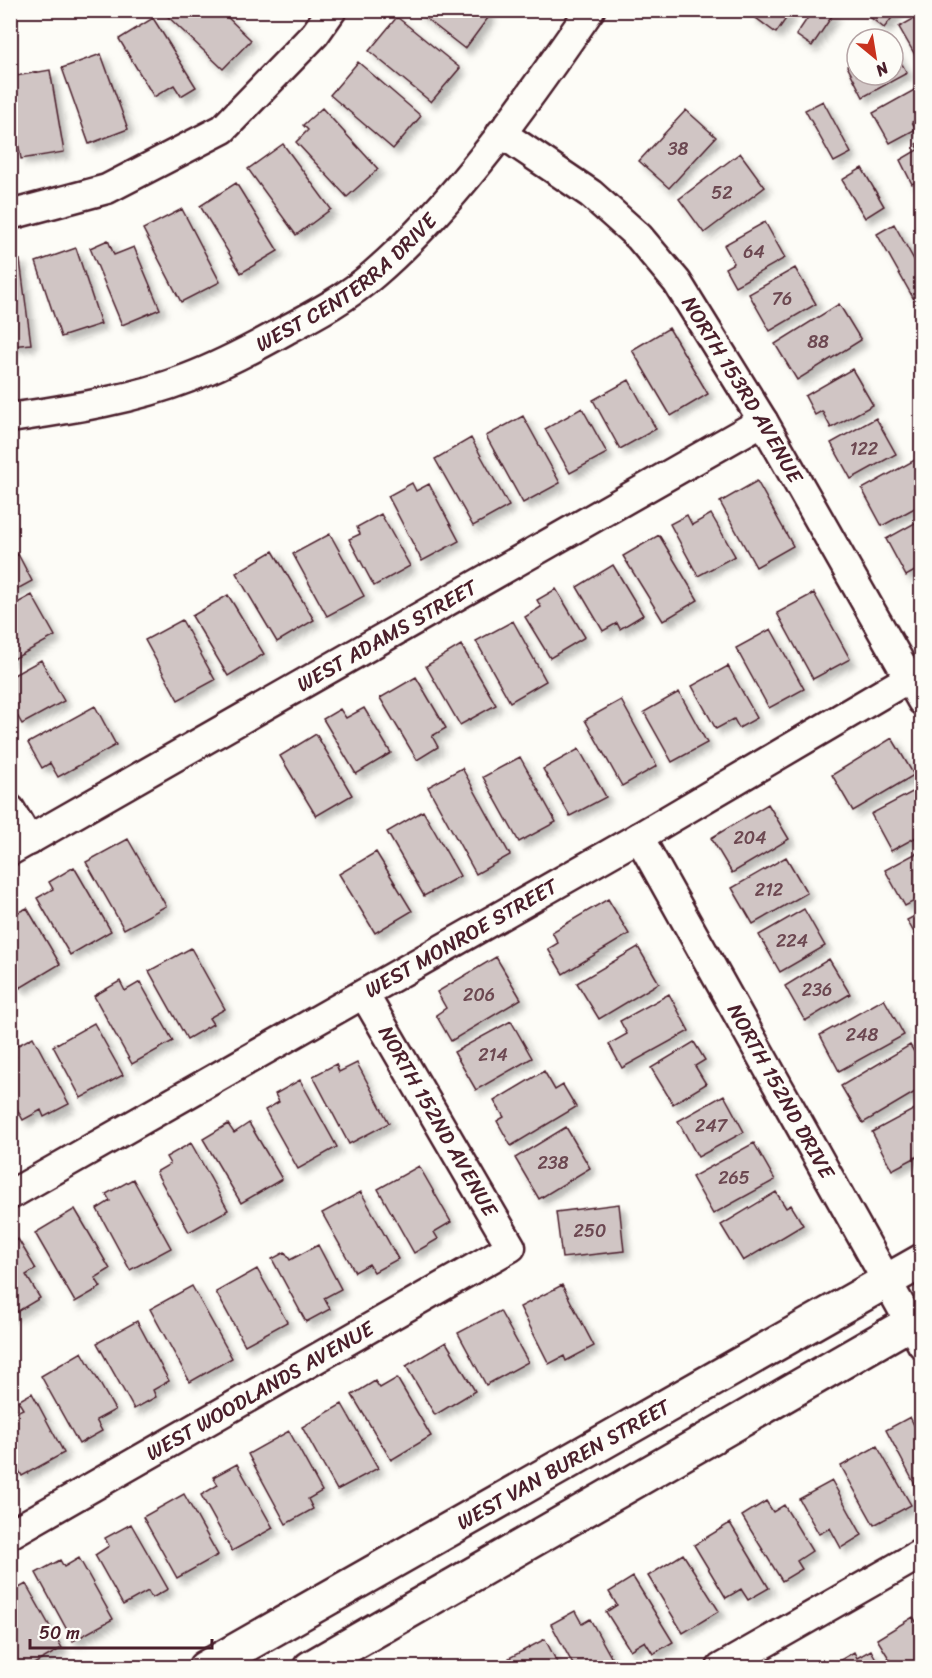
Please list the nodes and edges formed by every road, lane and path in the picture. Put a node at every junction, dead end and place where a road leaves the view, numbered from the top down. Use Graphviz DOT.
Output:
graph roads {
  1 [pos="332,10"];
  2 [pos="590,10"];
  3 [pos="501,133"];
  4 [pos="10,214"];
  5 [pos="10,418"];
  6 [pos="763,421"];
  7 [pos="915,690"];
  8 [pos="10,809"];
  9 [pos="639,837"];
  10 [pos="20,846"];
  11 [pos="364,994"];
  12 [pos="10,1195"];
  13 [pos="511,1247"];
  14 [pos="921,1261"];
  15 [pos="885,1281"];
  16 [pos="917,1328"];
  17 [pos="10,1534"];
  18 [pos="921,1553"];
  19 [pos="205,1668"];
  20 [pos="310,1668"];
  21 [pos="721,1668"];
  1 -- 4 [label="street"];
  2 -- 3 [label="street, WEST CENTERRA DRIVE"];
  3 -- 5 [label="street, WEST CENTERRA DRIVE"];
  3 -- 6 [label="street, NORTH 153RD AVENUE"];
  6 -- 7 [label="street, NORTH 153RD AVENUE"];
  6 -- 10 [label="street, WEST ADAMS STREET"];
  7 -- 9 [label="street, WEST MONROE STREET"];
  8 -- 10 [label="street"];
  9 -- 11 [label="street, WEST MONROE STREET"];
  9 -- 15 [label="street, NORTH 152ND DRIVE"];
  11 -- 12 [label="street, WEST MONROE STREET"];
  11 -- 13 [label="street, NORTH 152ND AVENUE"];
  13 -- 17 [label="street, WEST WOODLANDS AVENUE"];
  14 -- 15 [label="main road, WEST VAN BUREN STREET"];
  15 -- 16 [label="street, NORTH 152ND DRIVE"];
  15 -- 19 [label="main road, WEST VAN BUREN STREET"];
  16 -- 20 [label="main road"];
  18 -- 21 [label="street"];
}
